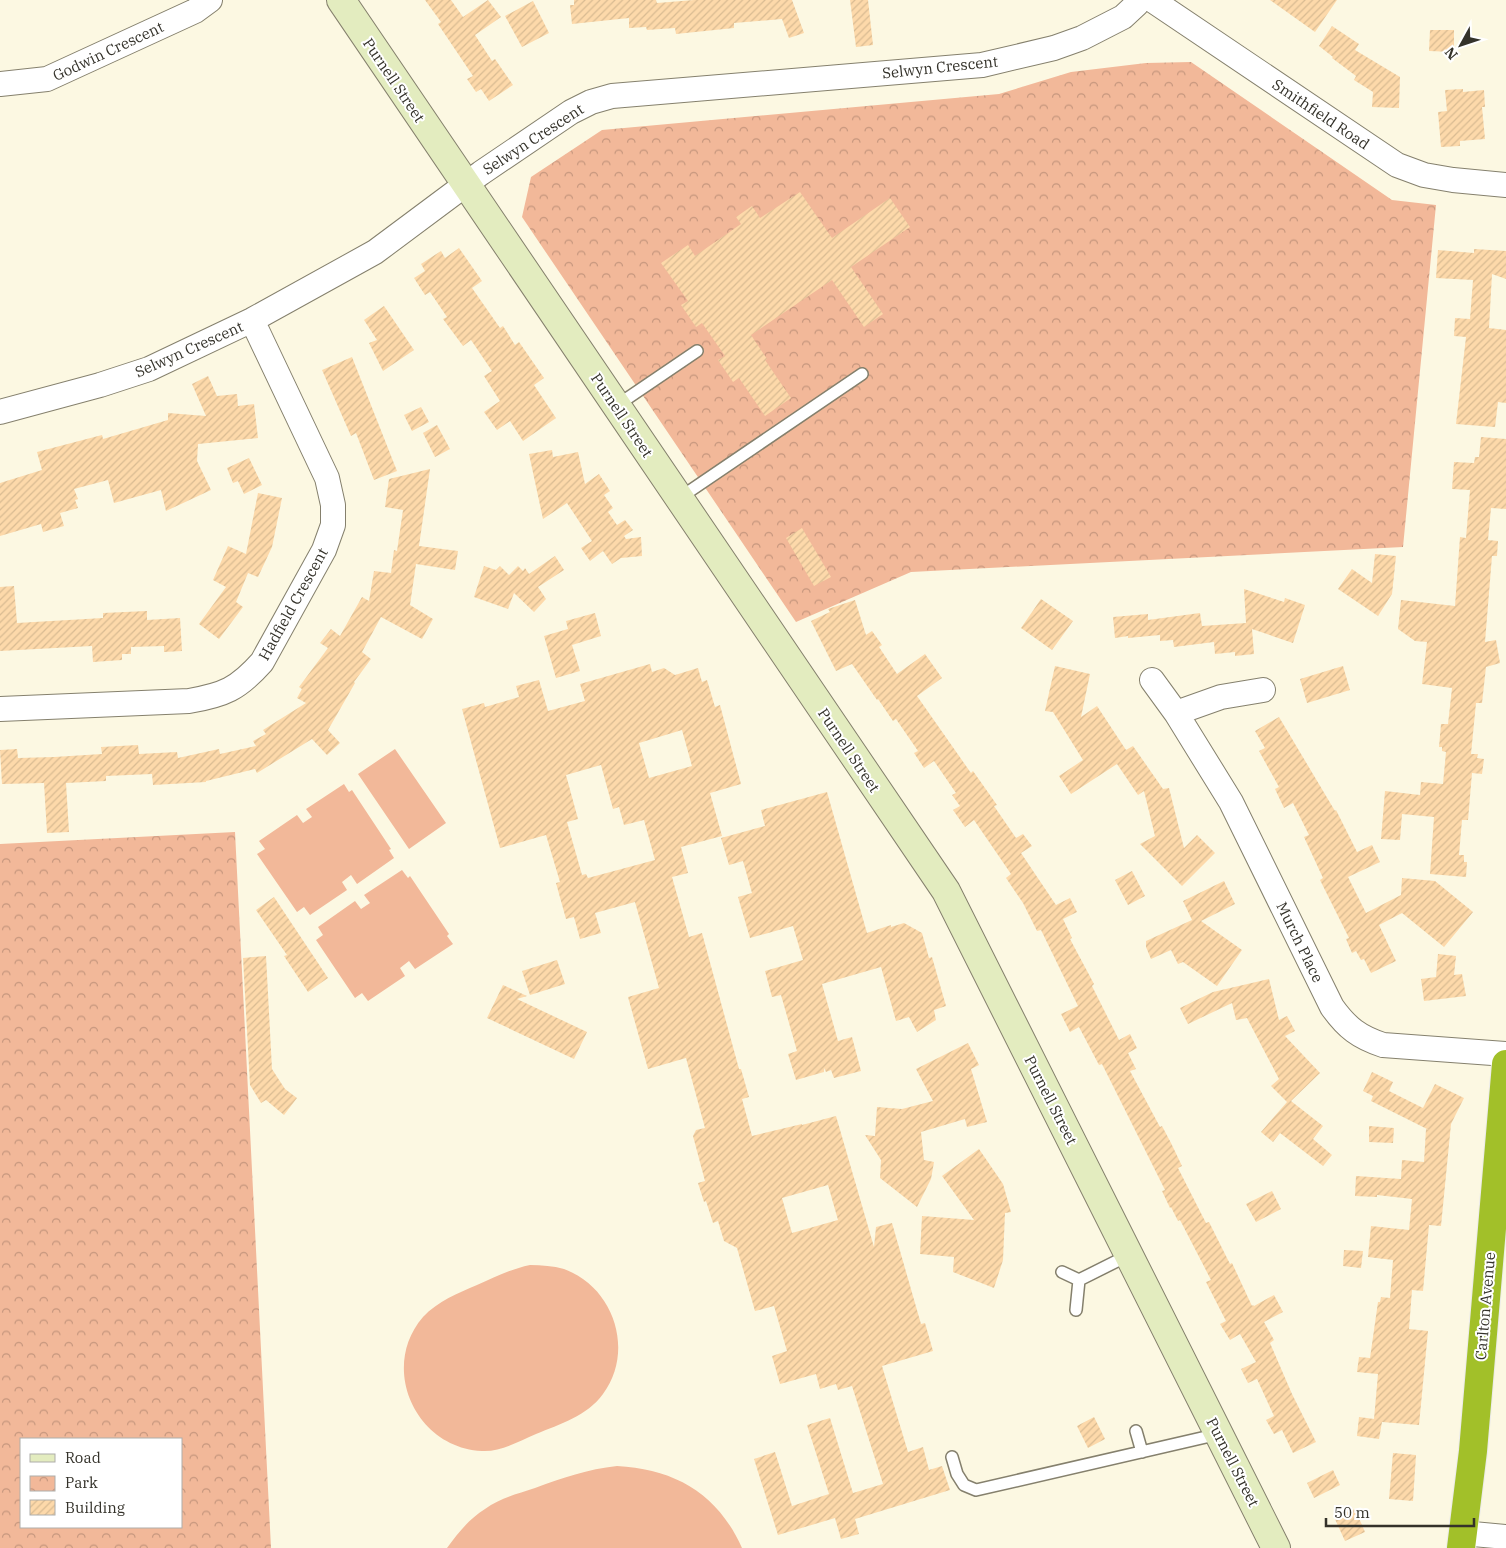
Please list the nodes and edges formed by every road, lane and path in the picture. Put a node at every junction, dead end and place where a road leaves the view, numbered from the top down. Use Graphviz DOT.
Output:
graph roads {
  1 [pos="210,0"];
  2 [pos="341,0"];
  3 [pos="1138,0"];
  4 [pos="1152,0"];
  5 [pos="0,84"];
  6 [pos="465,185"];
  7 [pos="1506,185"];
  8 [pos="252,320"];
  9 [pos="697,351"];
  10 [pos="862,374"];
  11 [pos="616,406"];
  12 [pos="0,412"];
  13 [pos="678,499"];
  14 [pos="1152,680"];
  15 [pos="1263,690"];
  16 [pos="0,709"];
  17 [pos="1176,714"];
  18 [pos="1506,1054"];
  19 [pos="1506,1064"];
  20 [pos="1130,1255"];
  21 [pos="1062,1272"];
  22 [pos="1079,1280"];
  23 [pos="1076,1310"];
  24 [pos="1136,1431"];
  25 [pos="1219,1434"];
  26 [pos="1142,1452"];
  27 [pos="952,1457"];
  28 [pos="1506,1537"];
  29 [pos="1461,1540"];
  30 [pos="1276,1548"];
  1 -- 5 [label="street, Godwin Crescent"];
  2 -- 6 [label="main road, Purnell Street"];
  3 -- 6 [label="street, Selwyn Crescent"];
  4 -- 7 [label="street, Smithfield Road"];
  6 -- 8 [label="street, Selwyn Crescent"];
  6 -- 11 [label="main road, Purnell Street"];
  8 -- 12 [label="street, Selwyn Crescent"];
  8 -- 16 [label="street, Hadfield Crescent"];
  9 -- 11 [label="lane"];
  10 -- 13 [label="lane"];
  11 -- 13 [label="main road, Purnell Street"];
  13 -- 20 [label="main road, Purnell Street"];
  14 -- 17 [label="street, Murch Place"];
  15 -- 17 [label="street"];
  17 -- 18 [label="street, Murch Place"];
  19 -- 29 [label="highway, Carlton Avenue"];
  20 -- 22 [label="lane"];
  20 -- 25 [label="main road, Purnell Street"];
  21 -- 22 [label="lane"];
  22 -- 23 [label="lane"];
  24 -- 26 [label="lane"];
  25 -- 26 [label="lane"];
  25 -- 30 [label="main road, Purnell Street"];
  26 -- 27 [label="lane"];
  28 -- 29 [label="street"];
}
